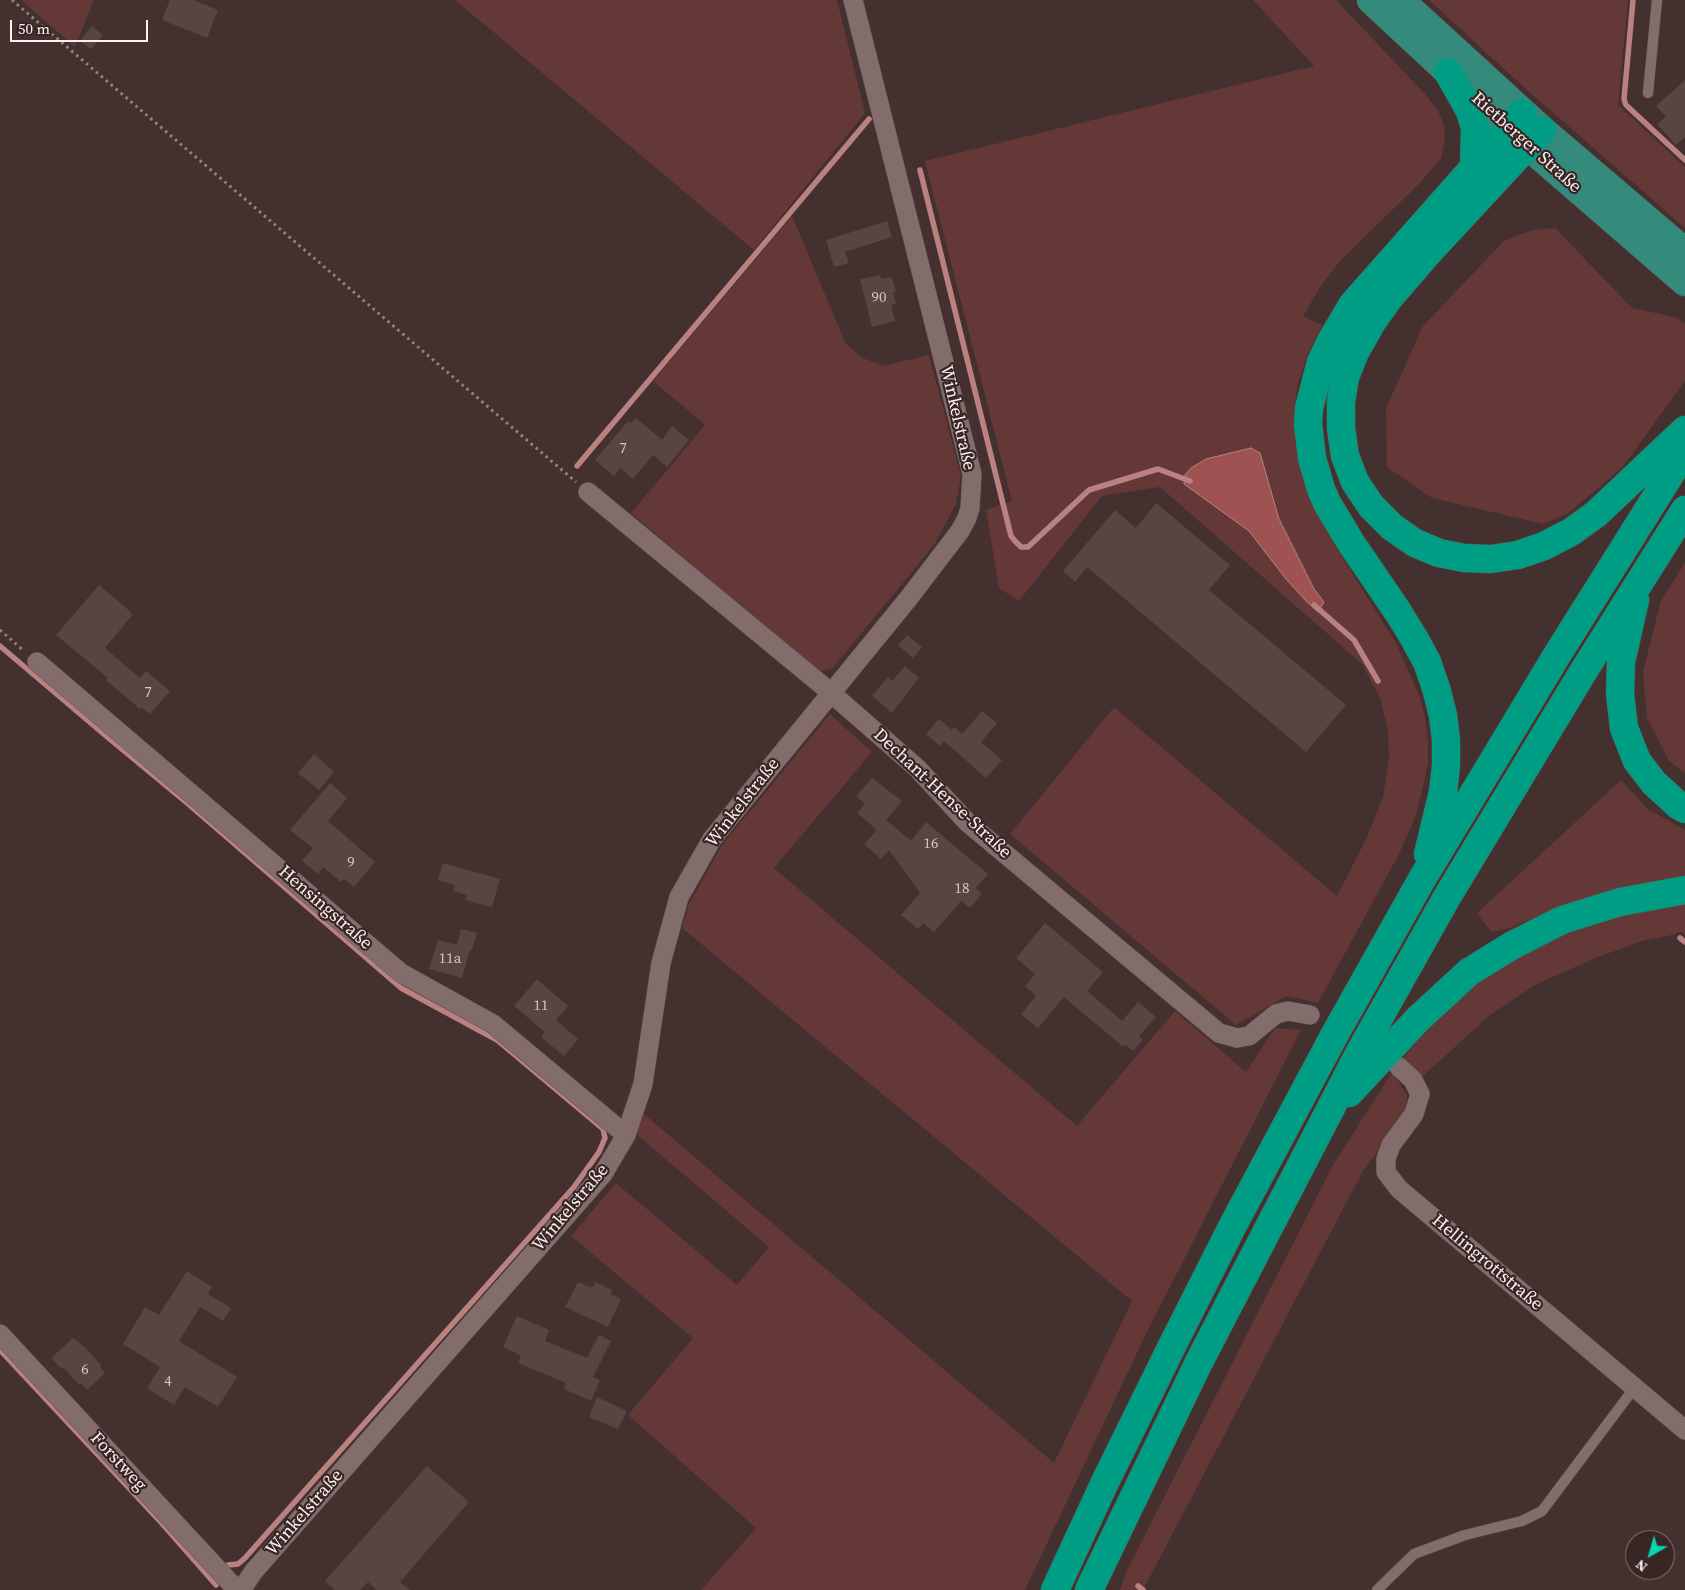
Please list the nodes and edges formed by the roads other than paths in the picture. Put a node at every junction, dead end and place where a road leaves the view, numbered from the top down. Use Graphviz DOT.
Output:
graph roads {
  1 [pos="853,0"];
  2 [pos="1371,0"];
  3 [pos="1400,0"];
  4 [pos="1657,0"];
  5 [pos="1448,72"];
  6 [pos="1648,93"];
  7 [pos="1515,120"];
  8 [pos="1535,138"];
  9 [pos="1474,166"];
  10 [pos="1685,252"];
  11 [pos="1685,282"];
  12 [pos="1685,430"];
  13 [pos="1685,451"];
  14 [pos="588,492"];
  15 [pos="1685,510"];
  16 [pos="1639,582"];
  17 [pos="37,662"];
  18 [pos="831,694"];
  19 [pos="1685,809"];
  20 [pos="1422,879"];
  21 [pos="1685,890"];
  22 [pos="1310,1015"];
  23 [pos="1400,1067"];
  24 [pos="1323,1121"];
  25 [pos="626,1135"];
  26 [pos="0,1334"];
  27 [pos="1635,1387"];
  28 [pos="1685,1430"];
  29 [pos="237,1590"];
  30 [pos="241,1590"];
  31 [pos="1055,1590"];
  32 [pos="1089,1590"];
  33 [pos="1377,1590"];
  1 -- 18 [label="street, Winkelstraße"];
  2 -- 5 [label="main road, Rietberger Straße"];
  3 -- 7 [label="main road, Rietberger Straße"];
  4 -- 6 [label="lane"];
  5 -- 7 [label="main road, Rietberger Straße"];
  5 -- 9 [label="highway"];
  7 -- 8 [label="main road, Rietberger Straße"];
  7 -- 9 [label="highway"];
  8 -- 10 [label="main road, Rietberger Straße"];
  8 -- 11 [label="main road, Rietberger Straße"];
  8 -- 12 [label="highway"];
  9 -- 20 [label="highway"];
  13 -- 20 [label="highway"];
  14 -- 18 [label="street, Dechant-Hense-Straße"];
  15 -- 16 [label="highway"];
  16 -- 19 [label="highway"];
  16 -- 24 [label="highway"];
  17 -- 25 [label="street, Hensingstraße"];
  18 -- 22 [label="street, Dechant-Hense-Straße"];
  18 -- 25 [label="street, Winkelstraße"];
  20 -- 31 [label="highway"];
  21 -- 24 [label="highway"];
  23 -- 27 [label="street, Hellingrottstraße"];
  24 -- 32 [label="highway"];
  25 -- 30 [label="street, Winkelstraße"];
  26 -- 29 [label="street, Forstweg"];
  27 -- 28 [label="street, Hellingrottstraße"];
  27 -- 33 [label="lane"];
}
